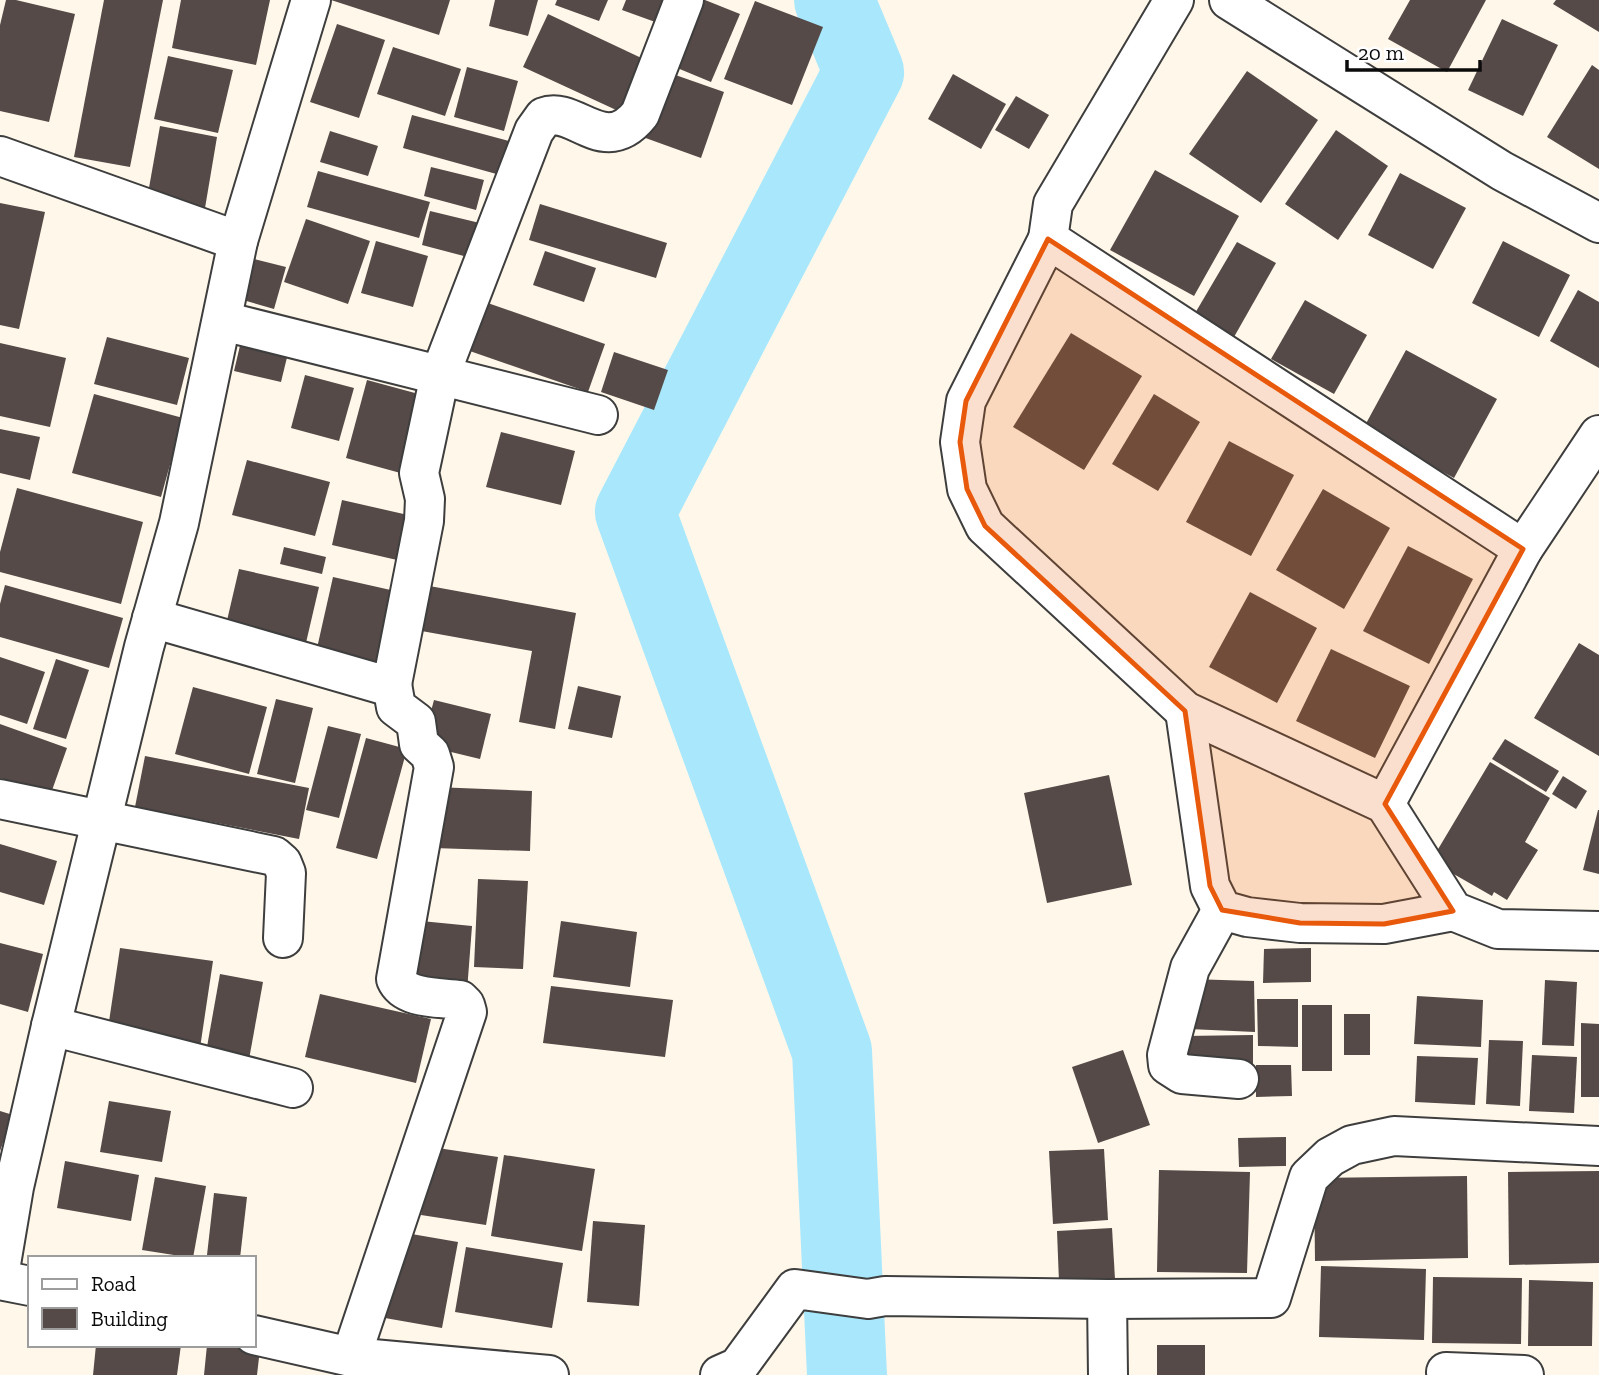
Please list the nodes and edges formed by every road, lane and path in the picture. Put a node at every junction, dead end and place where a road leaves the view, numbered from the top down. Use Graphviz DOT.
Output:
graph roads {
  1 [pos="311,0"];
  2 [pos="684,0"];
  3 [pos="1174,0"];
  4 [pos="1229,0"];
  5 [pos="0,156"];
  6 [pos="1599,223"];
  7 [pos="1048,239"];
  8 [pos="239,241"];
  9 [pos="222,321"];
  10 [pos="440,375"];
  11 [pos="598,415"];
  12 [pos="1599,435"];
  13 [pos="1523,549"];
  14 [pos="152,618"];
  15 [pos="392,684"];
  16 [pos="1185,711"];
  17 [pos="0,799"];
  18 [pos="1385,804"];
  19 [pos="100,822"];
  20 [pos="1222,910"];
  21 [pos="1453,911"];
  22 [pos="1599,931"];
  23 [pos="283,938"];
  24 [pos="51,1026"];
  25 [pos="1239,1079"];
  26 [pos="293,1088"];
  27 [pos="1599,1146"];
  28 [pos="0,1270"];
  29 [pos="0,1280"];
  30 [pos="28,1286"];
  31 [pos="1107,1300"];
  32 [pos="256,1335"];
  33 [pos="351,1357"];
  34 [pos="1446,1372"];
  35 [pos="549,1375"];
  36 [pos="720,1375"];
  37 [pos="1108,1375"];
  38 [pos="1524,1375"];
  1 -- 8 [label="street"];
  2 -- 10 [label="street"];
  3 -- 7 [label="street"];
  4 -- 6 [label="street"];
  5 -- 8 [label="street"];
  7 -- 13 [label="street"];
  7 -- 16 [label="street"];
  8 -- 9 [label="street"];
  9 -- 10 [label="street"];
  9 -- 14 [label="street"];
  10 -- 11 [label="street"];
  10 -- 15 [label="street"];
  12 -- 13 [label="street"];
  13 -- 18 [label="street"];
  14 -- 15 [label="street"];
  14 -- 19 [label="street"];
  15 -- 33 [label="street"];
  16 -- 18 [label="street"];
  16 -- 20 [label="street"];
  17 -- 19 [label="street"];
  18 -- 21 [label="street"];
  19 -- 23 [label="street"];
  19 -- 24 [label="street"];
  20 -- 21 [label="street"];
  20 -- 25 [label="street"];
  21 -- 22 [label="street"];
  24 -- 26 [label="street"];
  24 -- 28 [label="street"];
  27 -- 31 [label="street"];
  29 -- 30 [label="street"];
  31 -- 36 [label="street"];
  31 -- 37 [label="street"];
  32 -- 33 [label="street"];
  33 -- 35 [label="street"];
  34 -- 38 [label="street"];
}
